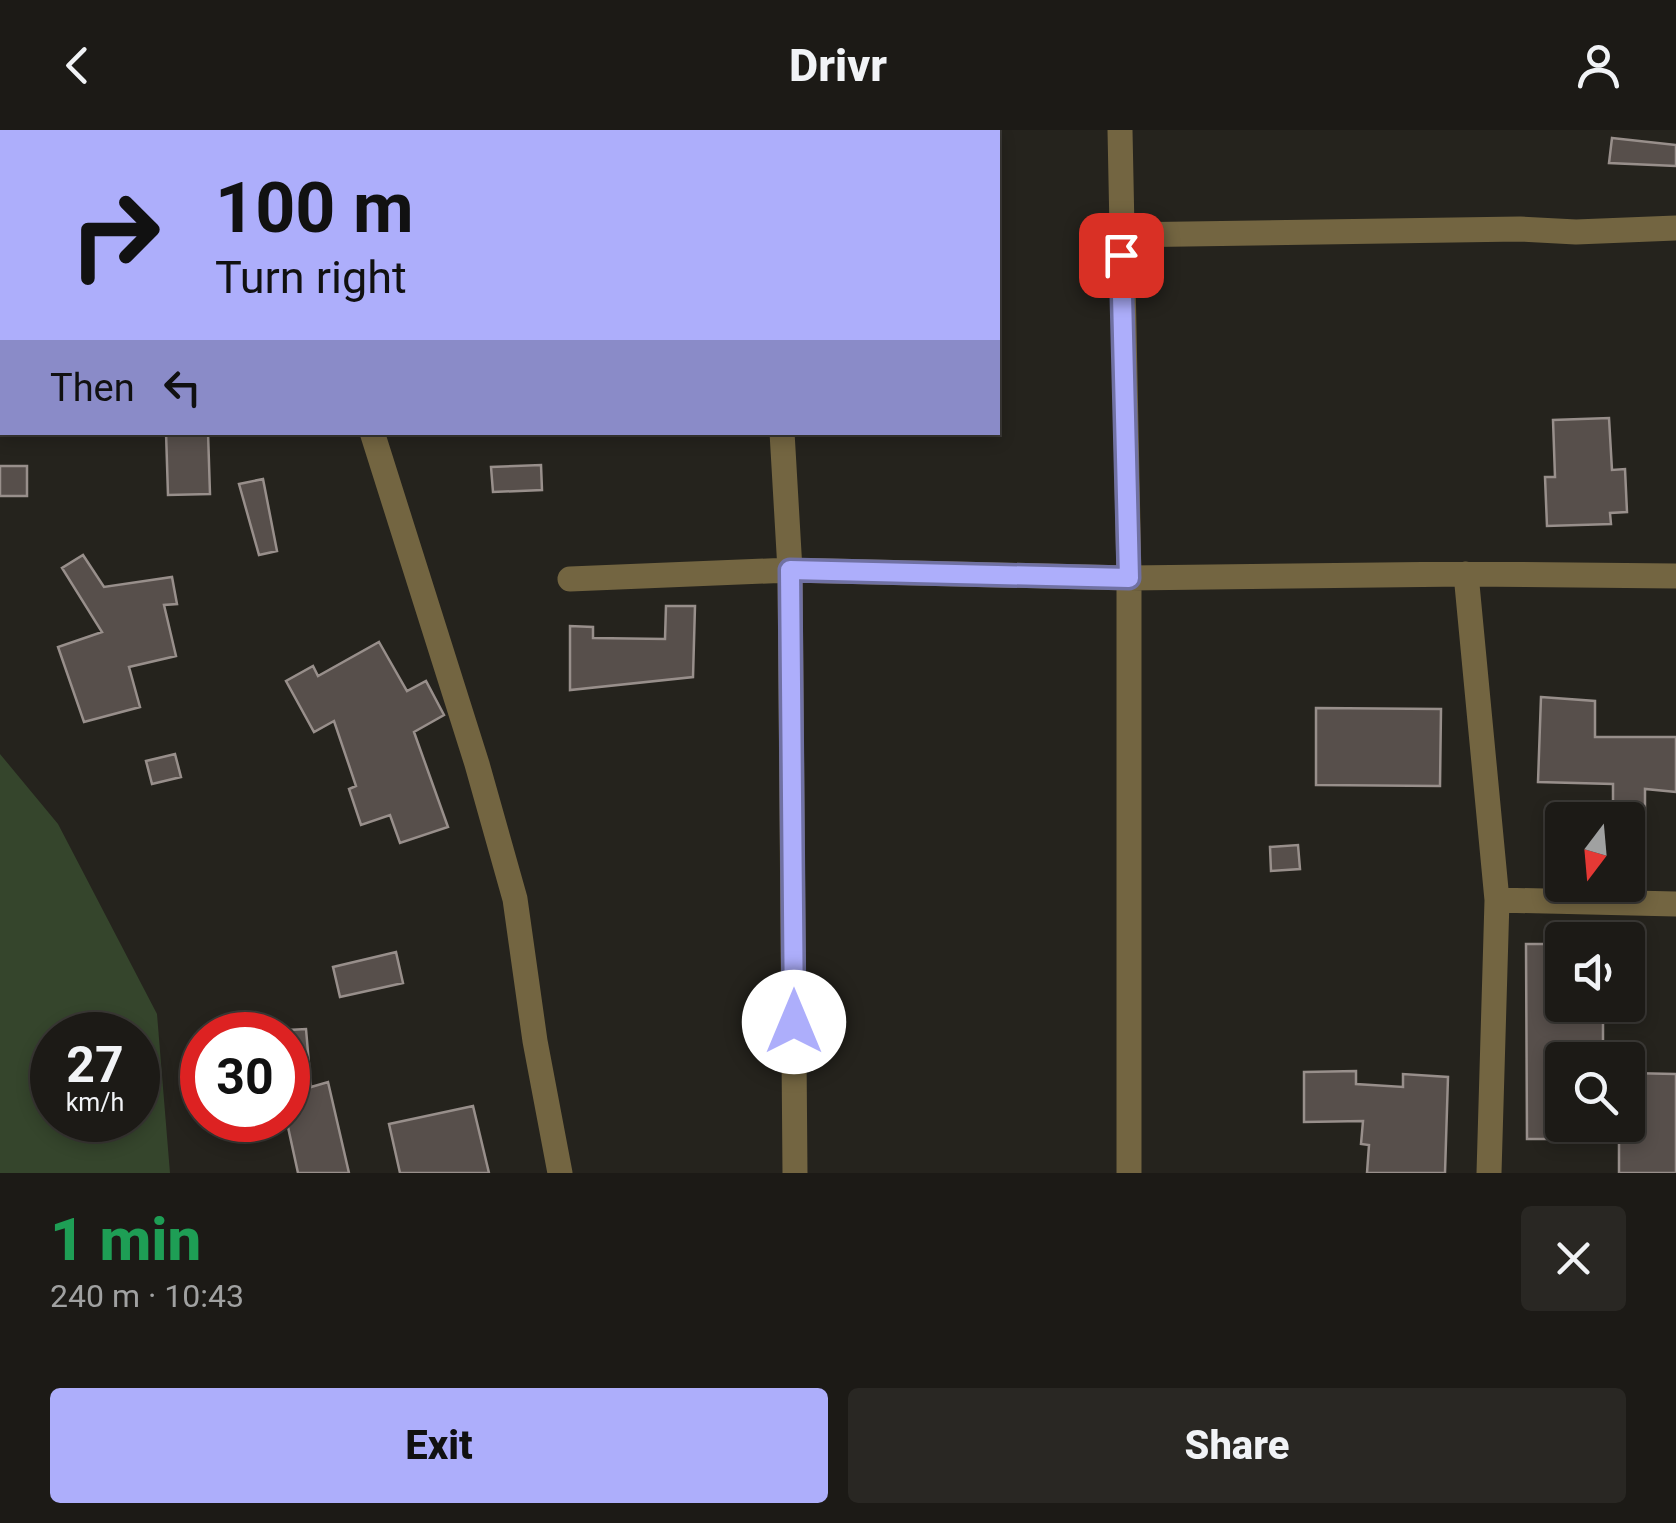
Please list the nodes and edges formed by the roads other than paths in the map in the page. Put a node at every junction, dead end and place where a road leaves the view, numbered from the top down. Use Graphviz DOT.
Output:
graph roads {
  1 [pos="1120,130"];
  2 [pos="1676,228"];
  3 [pos="1120,234"];
  4 [pos="373,435"];
  5 [pos="782,435"];
  6 [pos="790,570"];
  7 [pos="1466,574"];
  8 [pos="1676,576"];
  9 [pos="1129,578"];
  10 [pos="570,579"];
  11 [pos="1497,900"];
  12 [pos="1676,904"];
  13 [pos="560,1173"];
  14 [pos="796,1173"];
  15 [pos="1128,1173"];
  16 [pos="1489,1173"];
  1 -- 3 [label="street"];
  2 -- 3 [label="street"];
  3 -- 9 [label="street"];
  4 -- 13 [label="street"];
  5 -- 6 [label="street"];
  6 -- 9 [label="street"];
  6 -- 10 [label="street"];
  6 -- 14 [label="street"];
  7 -- 8 [label="street"];
  7 -- 9 [label="street"];
  7 -- 11 [label="street"];
  9 -- 15 [label="street"];
  11 -- 12 [label="street"];
  11 -- 16 [label="street"];
}
